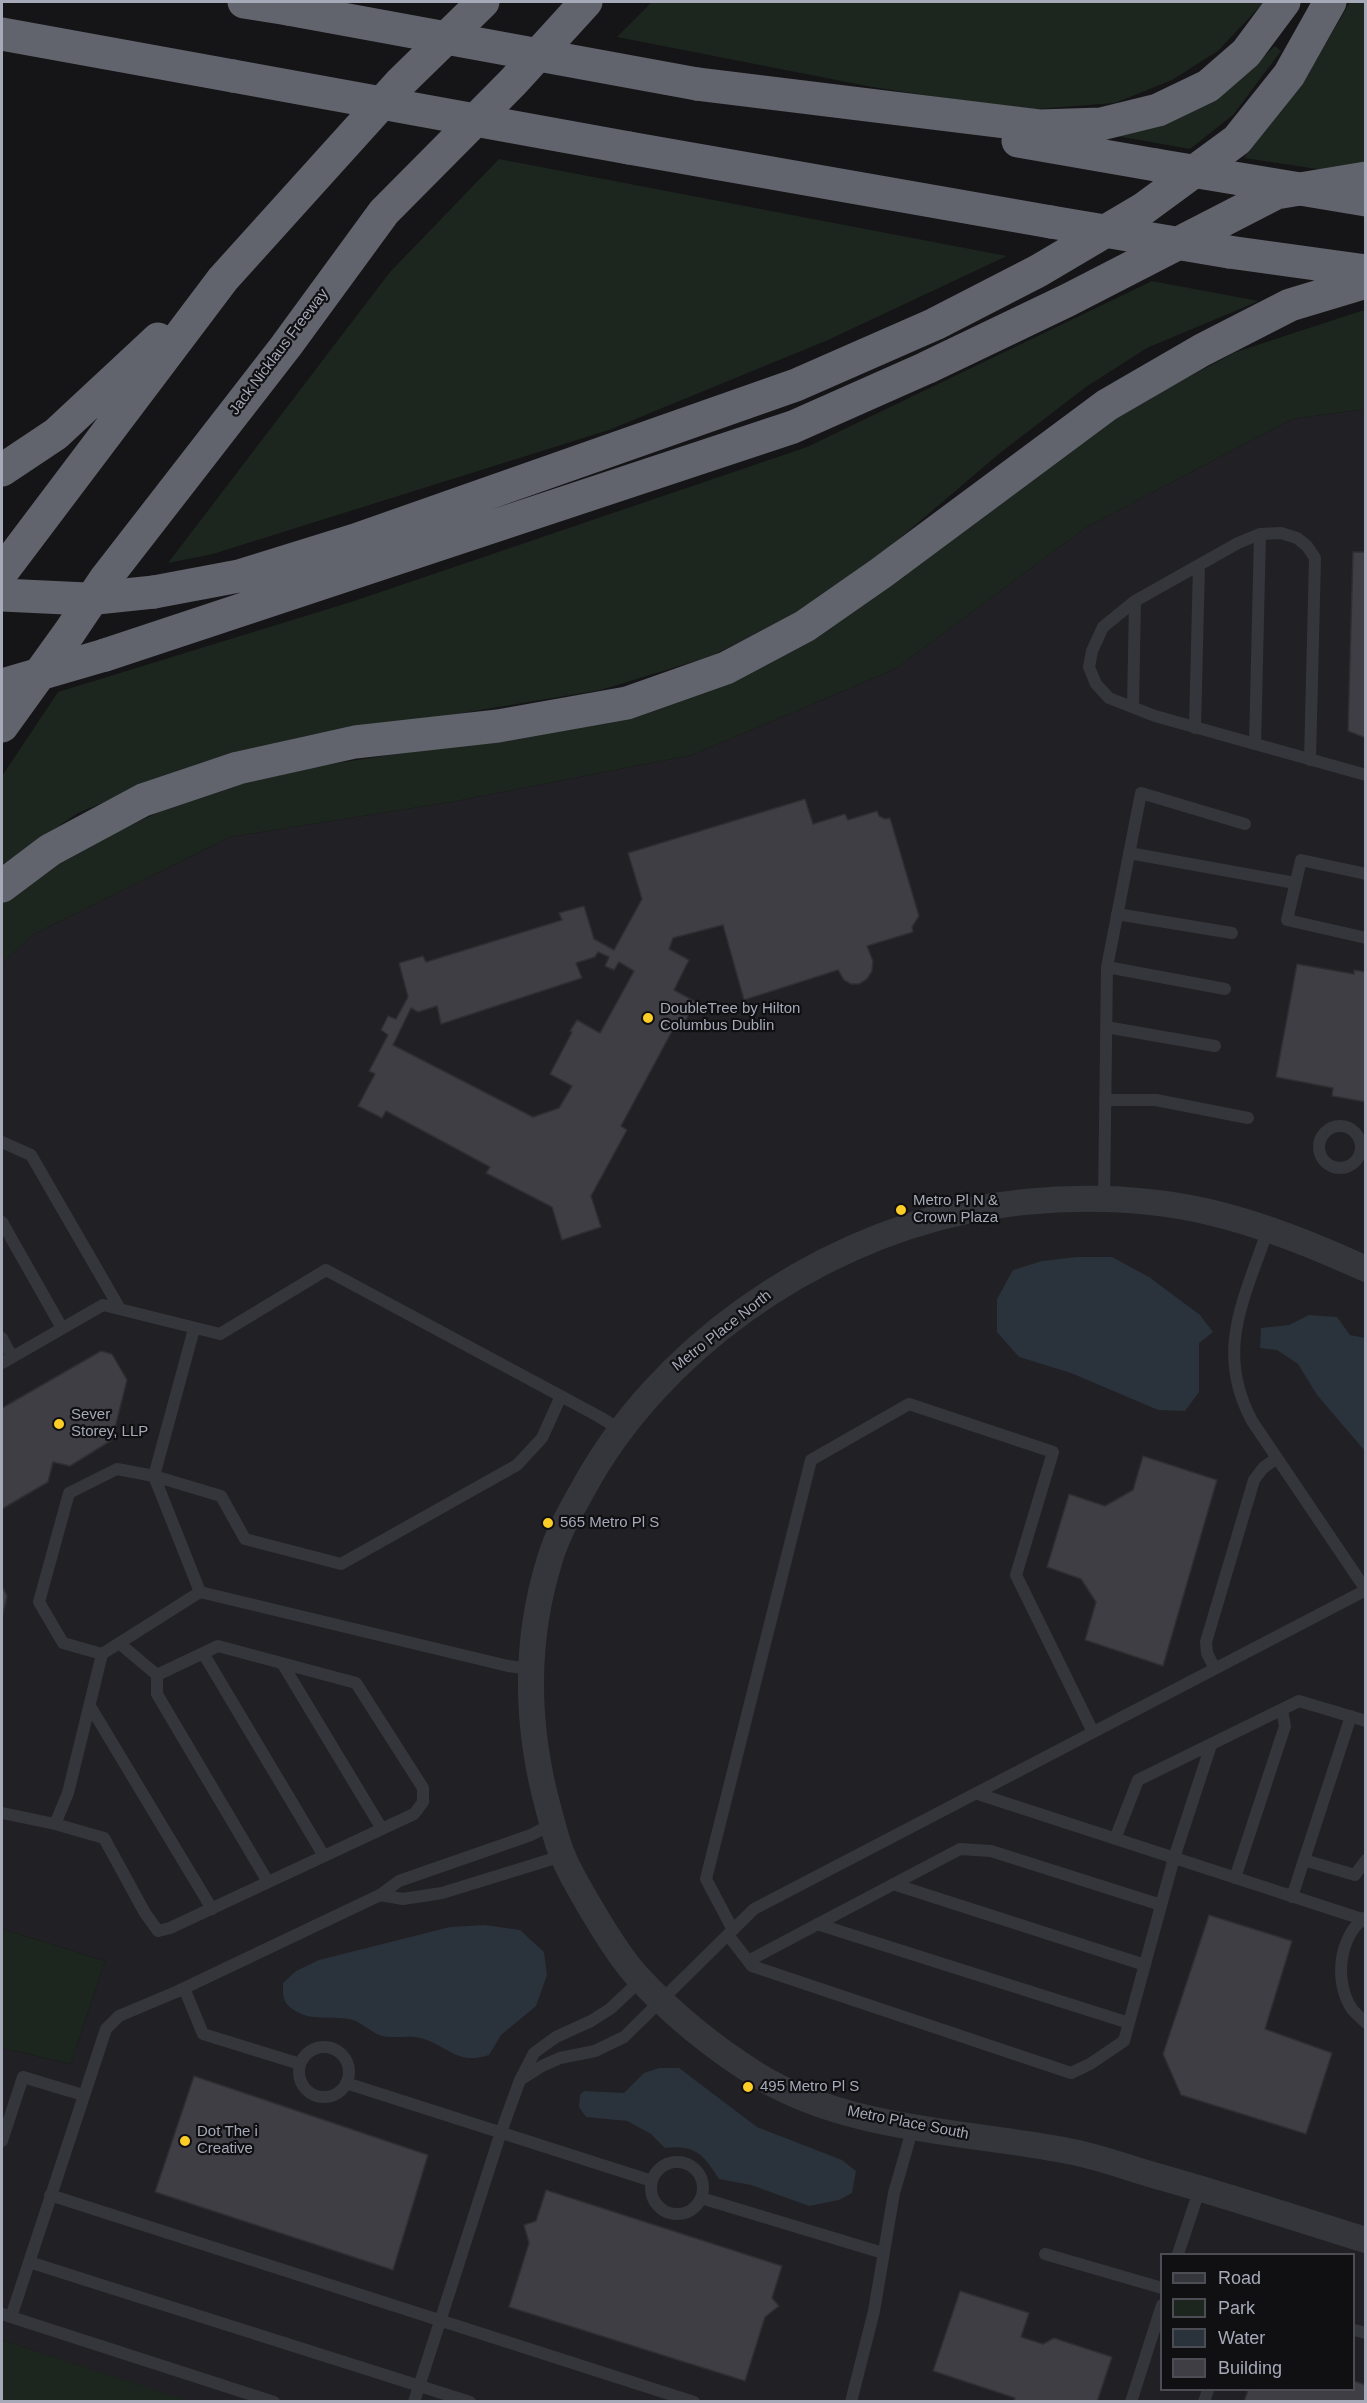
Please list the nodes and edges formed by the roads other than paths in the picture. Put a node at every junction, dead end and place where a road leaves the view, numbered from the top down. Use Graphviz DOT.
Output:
graph roads {
  1 [pos="244,2"];
  2 [pos="483,2"];
  3 [pos="586,2"];
  4 [pos="1284,2"];
  5 [pos="1330,2"];
  6 [pos="2,34"];
  7 [pos="2,43"];
  8 [pos="64,45"];
  9 [pos="697,84"];
  10 [pos="1365,177"];
  11 [pos="1365,200"];
  12 [pos="1365,271"];
  13 [pos="223,279"];
  14 [pos="1365,282"];
  15 [pos="2,470"];
  16 [pos="1260,534"];
  17 [pos="1199,565"];
  18 [pos="2,572"];
  19 [pos="2,595"];
  20 [pos="1135,601"];
  21 [pos="2,685"];
  22 [pos="1133,707"];
  23 [pos="2,726"];
  24 [pos="1195,728"];
  25 [pos="1255,744"];
  26 [pos="1310,760"];
  27 [pos="1365,775"];
  28 [pos="1245,824"];
  29 [pos="1129,853"];
  30 [pos="1365,874"];
  31 [pos="1295,883"];
  32 [pos="2,886"];
  33 [pos="1118,914"];
  34 [pos="1232,933"];
  35 [pos="1365,938"];
  36 [pos="1107,967"];
  37 [pos="1225,988"];
  38 [pos="1106,1028"];
  39 [pos="1215,1046"];
  40 [pos="1105,1100"];
  41 [pos="1248,1118"];
  42 [pos="2,1142"];
  43 [pos="1104,1200"];
  44 [pos="2,1222"];
  45 [pos="1269,1229"];
  46 [pos="1365,1269"];
  47 [pos="120,1309"];
  48 [pos="62,1328"];
  49 [pos="194,1329"];
  50 [pos="2,1338"];
  51 [pos="7,1360"];
  52 [pos="561,1396"];
  53 [pos="621,1430"];
  54 [pos="1277,1458"];
  55 [pos="154,1476"];
  56 [pos="550,1558"];
  57 [pos="1365,1590"];
  58 [pos="200,1592"];
  59 [pos="119,1643"];
  60 [pos="203,1653"];
  61 [pos="102,1654"];
  62 [pos="282,1663"];
  63 [pos="530,1669"];
  64 [pos="1215,1669"];
  65 [pos="157,1675"];
  66 [pos="90,1706"];
  67 [pos="1282,1710"];
  68 [pos="1351,1716"];
  69 [pos="1365,1721"];
  70 [pos="1093,1732"];
  71 [pos="1210,1745"];
  72 [pos="978,1794"];
  73 [pos="2,1813"];
  74 [pos="55,1824"];
  75 [pos="552,1824"];
  76 [pos="382,1829"];
  77 [pos="1115,1839"];
  78 [pos="324,1856"];
  79 [pos="562,1856"];
  80 [pos="1174,1858"];
  81 [pos="1305,1860"];
  82 [pos="1365,1860"];
  83 [pos="1236,1878"];
  84 [pos="268,1882"];
  85 [pos="893,1884"];
  86 [pos="380,1895"];
  87 [pos="1292,1897"];
  88 [pos="1161,1905"];
  89 [pos="212,1909"];
  90 [pos="1364,1918"];
  91 [pos="817,1924"];
  92 [pos="730,1932"];
  93 [pos="748,1961"];
  94 [pos="1145,1965"];
  95 [pos="641,1980"];
  96 [pos="184,1988"];
  97 [pos="662,2000"];
  98 [pos="1129,2023"];
  99 [pos="1365,2023"];
  100 [pos="300,2064"];
  101 [pos="520,2080"];
  102 [pos="346,2083"];
  103 [pos="83,2095"];
  104 [pos="913,2127"];
  105 [pos="501,2132"];
  106 [pos="2,2141"];
  107 [pos="652,2181"];
  108 [pos="1200,2188"];
  109 [pos="50,2195"];
  110 [pos="701,2198"];
  111 [pos="1365,2240"];
  112 [pos="883,2253"];
  113 [pos="1178,2253"];
  114 [pos="1045,2254"];
  115 [pos="28,2262"];
  116 [pos="1160,2288"];
  117 [pos="1160,2308"];
  118 [pos="6,2316"];
  119 [pos="440,2319"];
  120 [pos="419,2385"];
  121 [pos="274,2402"];
  122 [pos="414,2402"];
  123 [pos="470,2402"];
  124 [pos="694,2402"];
  125 [pos="851,2402"];
  126 [pos="1131,2402"];
  1 -- 9 [label="highway, bridge"];
  2 -- 13 [label="highway"];
  3 -- 23 [label="highway, Jack Nicklaus Freeway"];
  4 -- 9 [label="highway"];
  5 -- 19 [label="highway, bridge"];
  6 -- 8 [label="highway"];
  7 -- 8 [label="highway"];
  8 -- 12 [label="highway, bridge"];
  9 -- 11 [label="highway, bridge"];
  10 -- 21 [label="highway, bridge"];
  13 -- 15 [label="highway"];
  13 -- 18 [label="highway"];
  14 -- 32 [label="highway"];
  16 -- 17 [label="lane"];
  16 -- 25 [label="lane"];
  16 -- 26 [label="lane"];
  17 -- 20 [label="lane"];
  17 -- 24 [label="lane"];
  20 -- 22 [label="lane"];
  20 -- 22 [label="lane"];
  22 -- 24 [label="lane"];
  24 -- 25 [label="lane"];
  25 -- 26 [label="lane"];
  26 -- 27 [label="lane"];
  28 -- 29 [label="lane"];
  29 -- 31 [label="lane"];
  29 -- 33 [label="lane"];
  30 -- 31 [label="lane"];
  31 -- 35 [label="lane"];
  33 -- 34 [label="lane"];
  33 -- 36 [label="lane"];
  36 -- 37 [label="lane"];
  36 -- 38 [label="lane"];
  38 -- 39 [label="lane"];
  38 -- 40 [label="lane"];
  40 -- 41 [label="lane"];
  40 -- 43 [label="lane"];
  42 -- 47 [label="lane"];
  43 -- 45 [label="street, Metro Place North"];
  43 -- 53 [label="street, Metro Place North"];
  44 -- 48 [label="lane"];
  45 -- 46 [label="street, Metro Place North"];
  45 -- 54 [label="lane"];
  47 -- 48 [label="lane"];
  47 -- 49 [label="lane"];
  48 -- 51 [label="lane"];
  49 -- 52 [label="lane"];
  49 -- 55 [label="lane"];
  50 -- 51 [label="lane"];
  52 -- 53 [label="lane"];
  52 -- 55 [label="lane"];
  53 -- 56 [label="street, Metro Place North"];
  54 -- 57 [label="lane"];
  54 -- 64 [label="lane"];
  55 -- 58 [label="lane"];
  55 -- 61 [label="lane"];
  56 -- 63 [label="street, Metro Place South"];
  57 -- 64 [label="lane"];
  58 -- 59 [label="lane"];
  58 -- 63 [label="lane"];
  59 -- 61 [label="lane"];
  59 -- 65 [label="lane"];
  60 -- 62 [label="lane"];
  60 -- 65 [label="lane"];
  60 -- 78 [label="lane"];
  61 -- 66 [label="lane"];
  62 -- 76 [label="lane"];
  62 -- 76 [label="lane"];
  63 -- 75 [label="street, Metro Place South"];
  64 -- 70 [label="lane"];
  65 -- 84 [label="lane"];
  66 -- 74 [label="lane"];
  66 -- 89 [label="lane"];
  67 -- 68 [label="lane"];
  67 -- 71 [label="lane"];
  67 -- 83 [label="lane"];
  68 -- 69 [label="lane"];
  68 -- 81 [label="lane"];
  70 -- 72 [label="lane"];
  70 -- 92 [label="lane"];
  71 -- 77 [label="lane"];
  71 -- 80 [label="lane"];
  72 -- 77 [label="lane"];
  72 -- 92 [label="lane"];
  73 -- 74 [label="lane"];
  74 -- 89 [label="lane"];
  75 -- 79 [label="street, Metro Place South"];
  75 -- 86 [label="lane"];
  76 -- 78 [label="lane"];
  77 -- 80 [label="lane"];
  78 -- 84 [label="lane"];
  79 -- 86 [label="lane"];
  79 -- 95 [label="street, Metro Place South"];
  80 -- 83 [label="lane"];
  80 -- 88 [label="lane"];
  81 -- 82 [label="lane"];
  81 -- 87 [label="lane"];
  83 -- 87 [label="lane"];
  84 -- 89 [label="lane"];
  85 -- 88 [label="lane"];
  85 -- 91 [label="lane"];
  85 -- 94 [label="lane"];
  86 -- 96 [label="lane"];
  87 -- 90 [label="lane"];
  88 -- 94 [label="lane"];
  90 -- 99 [label="lane"];
  91 -- 93 [label="lane"];
  91 -- 98 [label="lane"];
  92 -- 93 [label="lane"];
  92 -- 97 [label="lane"];
  93 -- 98 [label="lane"];
  94 -- 98 [label="lane"];
  95 -- 97 [label="street, Metro Place South"];
  95 -- 101 [label="lane"];
  96 -- 100 [label="lane"];
  96 -- 103 [label="lane"];
  97 -- 101 [label="lane"];
  97 -- 104 [label="street, Metro Place South"];
  100 -- 102 [label="lane"];
  100 -- 102 [label="lane"];
  101 -- 105 [label="lane"];
  102 -- 105 [label="lane"];
  103 -- 106 [label="lane"];
  103 -- 109 [label="lane"];
  104 -- 108 [label="street, Metro Place South"];
  104 -- 112 [label="lane"];
  105 -- 107 [label="lane"];
  105 -- 119 [label="lane"];
  107 -- 110 [label="lane"];
  107 -- 110 [label="lane"];
  108 -- 111 [label="street, Metro Place South"];
  108 -- 113 [label="lane"];
  109 -- 115 [label="lane"];
  109 -- 119 [label="lane"];
  110 -- 112 [label="lane"];
  112 -- 125 [label="lane"];
  114 -- 116 [label="lane"];
  115 -- 118 [label="lane"];
  115 -- 120 [label="lane"];
  117 -- 126 [label="lane"];
  118 -- 121 [label="lane"];
  119 -- 120 [label="lane"];
  119 -- 124 [label="lane"];
  120 -- 122 [label="lane"];
  120 -- 123 [label="lane"];
}
